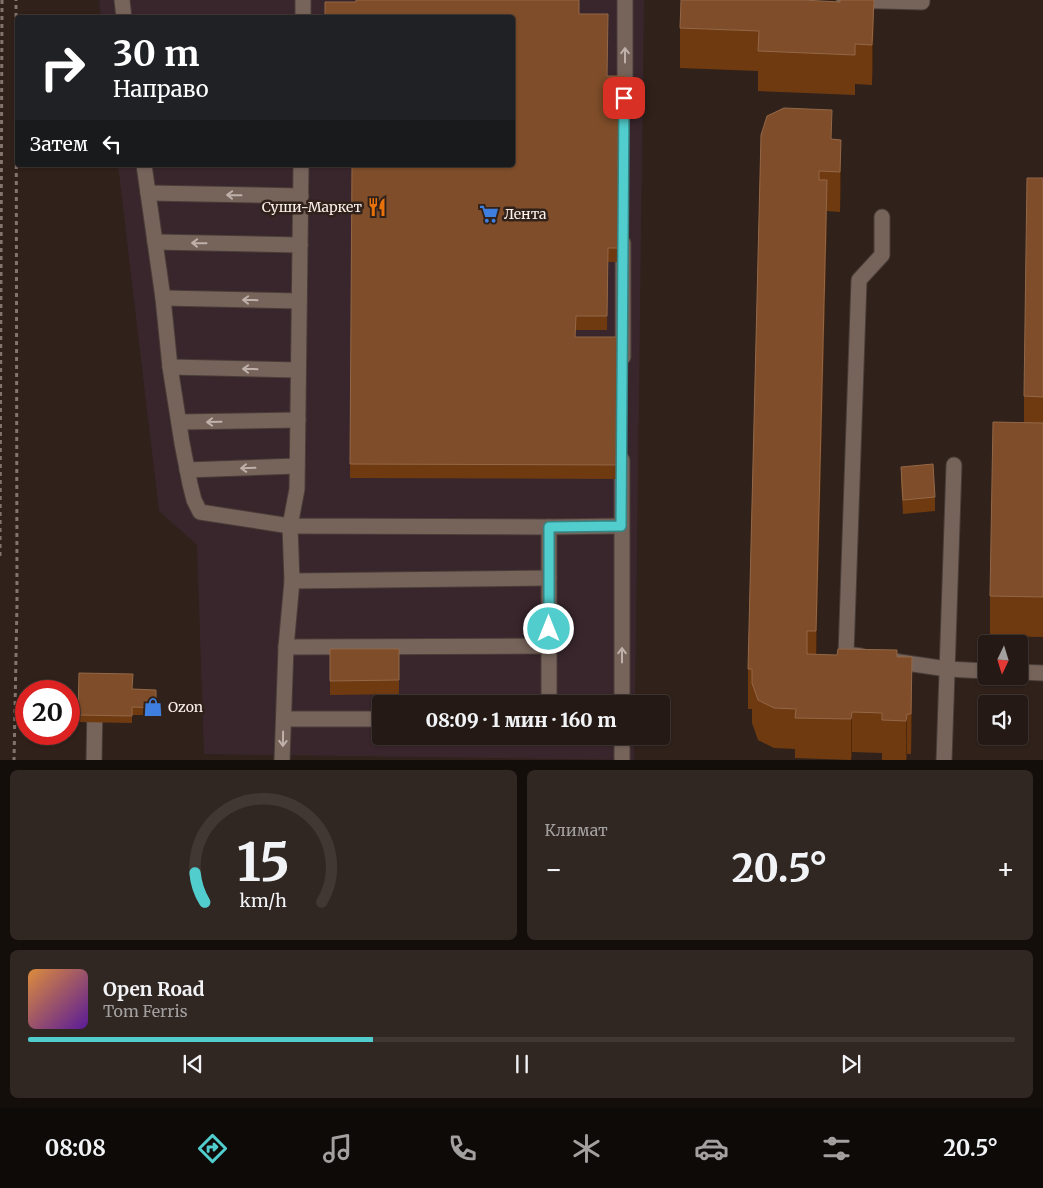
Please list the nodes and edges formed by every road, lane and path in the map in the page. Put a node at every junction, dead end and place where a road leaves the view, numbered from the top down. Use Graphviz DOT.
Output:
graph roads {
  1 [pos="2,0"];
  2 [pos="16,0"];
  3 [pos="122,0"];
  4 [pos="303,0"];
  5 [pos="625,0"];
  6 [pos="844,0"];
  7 [pos="922,0"];
  8 [pos="16,15"];
  9 [pos="124,15"];
  10 [pos="303,15"];
  11 [pos="624,109"];
  12 [pos="16,167"];
  13 [pos="144,167"];
  14 [pos="301,167"];
  15 [pos="148,193"];
  16 [pos="301,196"];
  17 [pos="882,217"];
  18 [pos="624,228"];
  19 [pos="155,242"];
  20 [pos="300,245"];
  21 [pos="163,298"];
  22 [pos="299,301"];
  23 [pos="170,367"];
  24 [pos="623,367"];
  25 [pos="298,370"];
  26 [pos="298,420"];
  27 [pos="179,422"];
  28 [pos="622,447"];
  29 [pos="954,465"];
  30 [pos="297,466"];
  31 [pos="187,470"];
  32 [pos="290,526"];
  33 [pos="621,526"];
  34 [pos="549,527"];
  35 [pos="0,556"];
  36 [pos="549,578"];
  37 [pos="292,581"];
  38 [pos="549,646"];
  39 [pos="286,648"];
  40 [pos="947,669"];
  41 [pos="978,671"];
  42 [pos="1028,672"];
  43 [pos="1043,673"];
  44 [pos="549,695"];
  45 [pos="622,695"];
  46 [pos="95,701"];
  47 [pos="284,718"];
  48 [pos="372,719"];
  49 [pos="622,745"];
  50 [pos="14,760"];
  51 [pos="94,760"];
  52 [pos="282,760"];
  53 [pos="622,760"];
  54 [pos="944,760"];
  1 -- 35 [label="path"];
  2 -- 8 [label="path"];
  3 -- 9 [label="lane"];
  4 -- 10 [label="lane"];
  11 -- 5 [label="lane, one-way"];
  6 -- 7 [label="lane"];
  12 -- 50 [label="path"];
  13 -- 15 [label="lane"];
  14 -- 16 [label="lane"];
  16 -- 15 [label="lane, one-way"];
  15 -- 19 [label="lane"];
  16 -- 20 [label="lane"];
  17 -- 40 [label="lane"];
  18 -- 24 [label="lane"];
  20 -- 19 [label="lane, one-way"];
  19 -- 21 [label="lane"];
  20 -- 22 [label="lane"];
  22 -- 21 [label="lane, one-way"];
  21 -- 23 [label="lane"];
  22 -- 25 [label="lane"];
  25 -- 23 [label="lane, one-way"];
  23 -- 27 [label="lane"];
  25 -- 26 [label="lane"];
  26 -- 27 [label="lane, one-way"];
  26 -- 30 [label="lane"];
  27 -- 31 [label="lane"];
  28 -- 33 [label="lane"];
  29 -- 40 [label="lane"];
  30 -- 31 [label="lane, one-way"];
  30 -- 32 [label="lane"];
  31 -- 32 [label="lane"];
  32 -- 34 [label="lane"];
  32 -- 37 [label="lane"];
  33 -- 34 [label="lane"];
  45 -- 33 [label="lane, one-way"];
  34 -- 36 [label="lane"];
  36 -- 37 [label="lane"];
  36 -- 38 [label="lane"];
  37 -- 39 [label="lane"];
  38 -- 39 [label="lane"];
  38 -- 44 [label="lane"];
  39 -- 47 [label="lane"];
  40 -- 41 [label="lane"];
  40 -- 54 [label="lane"];
  42 -- 43 [label="lane"];
  46 -- 51 [label="lane"];
  47 -- 48 [label="lane"];
  47 -- 52 [label="lane, one-way"];
  49 -- 53 [label="lane"];
}
